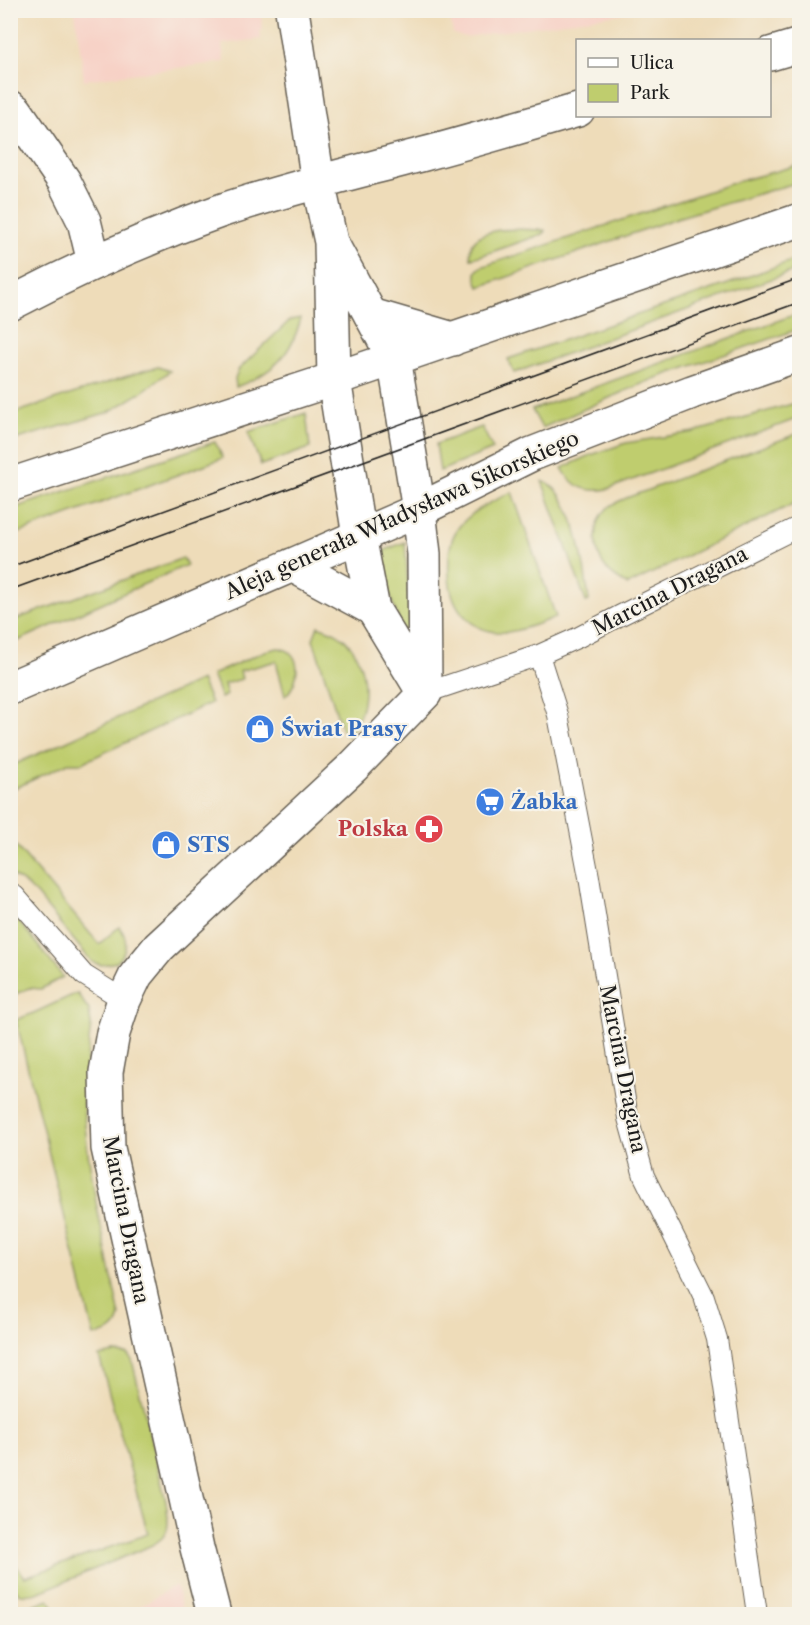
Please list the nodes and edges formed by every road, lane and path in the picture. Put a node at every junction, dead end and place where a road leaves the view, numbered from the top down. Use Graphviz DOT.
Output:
graph roads {
  1 [pos="292,10"];
  2 [pos="800,45"];
  3 [pos="771,54"];
  4 [pos="10,107"];
  5 [pos="576,111"];
  6 [pos="318,182"];
  7 [pos="800,220"];
  8 [pos="331,242"];
  9 [pos="94,262"];
  10 [pos="10,304"];
  11 [pos="371,315"];
  12 [pos="453,339"];
  13 [pos="800,354"];
  14 [pos="394,358"];
  15 [pos="334,380"];
  16 [pos="10,486"];
  17 [pos="419,510"];
  18 [pos="800,526"];
  19 [pos="359,536"];
  20 [pos="292,565"];
  21 [pos="373,609"];
  22 [pos="539,655"];
  23 [pos="10,688"];
  24 [pos="425,693"];
  25 [pos="10,894"];
  26 [pos="124,1000"];
  27 [pos="214,1614"];
  28 [pos="757,1614"];
  1 -- 6 [label="street"];
  2 -- 3 [label="street"];
  4 -- 9 [label="street"];
  5 -- 6 [label="street"];
  6 -- 8 [label="street"];
  6 -- 9 [label="street"];
  7 -- 12 [label="street"];
  8 -- 11 [label="street"];
  8 -- 15 [label="street"];
  9 -- 10 [label="street"];
  11 -- 12 [label="street"];
  11 -- 14 [label="street"];
  12 -- 14 [label="street"];
  13 -- 17 [label="street, Aleja generała Władysława Sikorskiego"];
  14 -- 15 [label="street"];
  14 -- 17 [label="street"];
  15 -- 16 [label="street"];
  15 -- 19 [label="street"];
  17 -- 19 [label="street, Aleja generała Władysława Sikorskiego"];
  17 -- 24 [label="street"];
  18 -- 22 [label="lane, Marcina Dragana"];
  19 -- 20 [label="street, Aleja generała Władysława Sikorskiego"];
  19 -- 21 [label="street"];
  20 -- 21 [label="street"];
  20 -- 23 [label="street, Aleja generała Władysława Sikorskiego"];
  21 -- 24 [label="street"];
  22 -- 24 [label="lane, Marcina Dragana"];
  22 -- 28 [label="lane, Marcina Dragana"];
  24 -- 26 [label="street, Marcina Dragana"];
  25 -- 26 [label="lane"];
  26 -- 27 [label="street, Marcina Dragana"];
}
